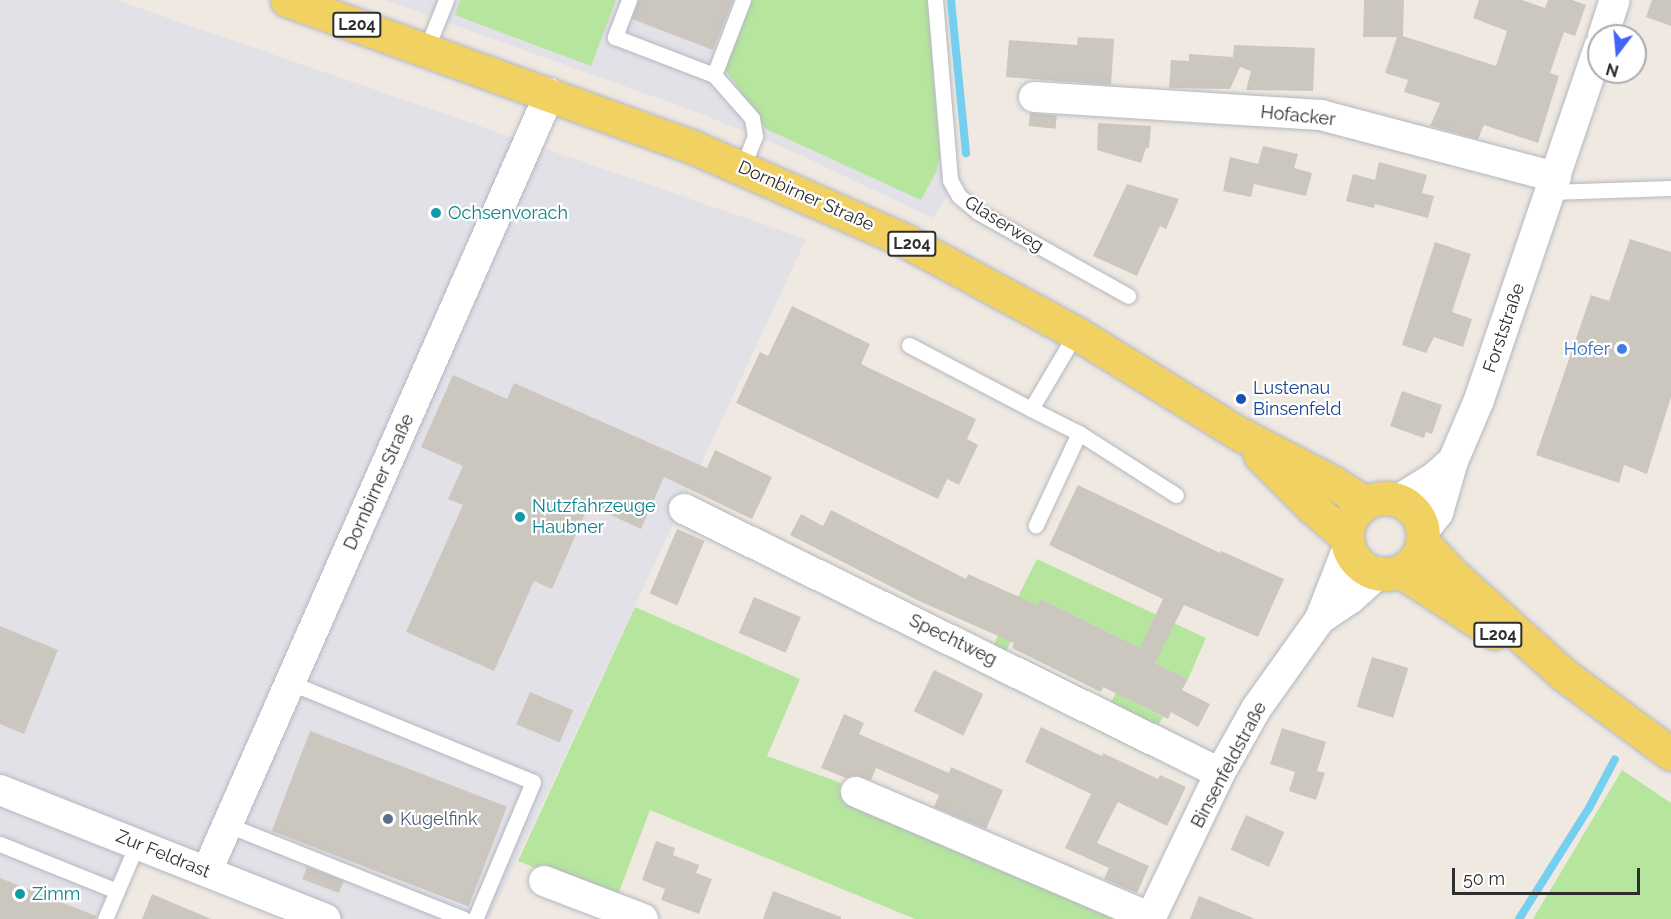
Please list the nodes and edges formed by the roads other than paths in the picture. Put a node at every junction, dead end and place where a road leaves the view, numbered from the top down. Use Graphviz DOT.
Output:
graph roads {
  1 [pos="287,0"];
  2 [pos="446,0"];
  3 [pos="629,0"];
  4 [pos="743,0"];
  5 [pos="936,0"];
  6 [pos="1615,0"];
  7 [pos="1607,24"];
  8 [pos="426,50"];
  9 [pos="714,75"];
  10 [pos="1587,83"];
  11 [pos="550,93"];
  12 [pos="1034,97"];
  13 [pos="742,168"];
  14 [pos="1553,185"];
  15 [pos="1671,188"];
  16 [pos="1128,296"];
  17 [pos="1076,333"];
  18 [pos="909,345"];
  19 [pos="1032,409"];
  20 [pos="1078,433"];
  21 [pos="1238,433"];
  22 [pos="1453,461"];
  23 [pos="1176,495"];
  24 [pos="1398,500"];
  25 [pos="1366,503"];
  26 [pos="684,509"];
  27 [pos="1036,525"];
  28 [pos="1422,537"];
  29 [pos="1347,542"];
  30 [pos="1389,572"];
  31 [pos="1320,619"];
  32 [pos="1563,674"];
  33 [pos="291,683"];
  34 [pos="1671,754"];
  35 [pos="1220,773"];
  36 [pos="0,790"];
  37 [pos="856,792"];
  38 [pos="228,825"];
  39 [pos="0,844"];
  40 [pos="137,844"];
  41 [pos="207,871"];
  42 [pos="544,881"];
  43 [pos="117,891"];
  44 [pos="105,919"];
  45 [pos="325,919"];
  46 [pos="464,919"];
  47 [pos="475,919"];
  48 [pos="643,919"];
  49 [pos="1150,919"];
  1 -- 8 [label="main road, Dornbirner Straße / L204"];
  2 -- 8 [label="lane"];
  3 -- 9 [label="lane"];
  4 -- 9 [label="lane"];
  5 -- 16 [label="lane, Glaserweg"];
  6 -- 7 [label="street"];
  8 -- 11 [label="main road, Dornbirner Straße / L204"];
  9 -- 13 [label="lane"];
  10 -- 14 [label="street, Forststraße"];
  11 -- 13 [label="main road, Dornbirner Straße / L204"];
  11 -- 33 [label="street, Dornbirner Straße"];
  12 -- 14 [label="street, Hofacker"];
  13 -- 17 [label="main road, Dornbirner Straße / L204"];
  14 -- 15 [label="lane"];
  14 -- 22 [label="street, Forststraße"];
  17 -- 19 [label="lane"];
  17 -- 21 [label="main road, Dornbirner Straße / L204"];
  18 -- 19 [label="lane"];
  19 -- 20 [label="lane"];
  20 -- 23 [label="lane"];
  20 -- 27 [label="lane"];
  21 -- 25 [label="main road, Dornbirner Straße / L204"];
  21 -- 29 [label="main road, Dornbirner Straße / L204"];
  22 -- 24 [label="street, Forststraße"];
  22 -- 28 [label="street, Forststraße"];
  24 -- 25 [label="main road"];
  24 -- 28 [label="main road, Dornbirner Straße / L204"];
  25 -- 29 [label="main road"];
  26 -- 35 [label="street, Spechtweg"];
  28 -- 30 [label="main road"];
  28 -- 32 [label="main road, Dornbirner Straße / L204"];
  29 -- 30 [label="main road, Dornbirner Straße / L204"];
  29 -- 31 [label="street, Binsenfeldstraße"];
  30 -- 31 [label="street, Binsenfeldstraße"];
  30 -- 32 [label="main road, Dornbirner Straße / L204"];
  31 -- 35 [label="street, Binsenfeldstraße"];
  32 -- 34 [label="main road, Dornbirner Straße / L204"];
  33 -- 38 [label="street, Dornbirner Straße"];
  33 -- 47 [label="lane"];
  35 -- 49 [label="street, Binsenfeldstraße"];
  36 -- 40 [label="street, Zur Feldrast"];
  37 -- 49 [label="street, Binsenfeldstraße"];
  38 -- 41 [label="street, Dornbirner Straße"];
  38 -- 46 [label="lane"];
  39 -- 43 [label="lane"];
  40 -- 41 [label="street, Zur Feldrast"];
  40 -- 43 [label="lane"];
  41 -- 45 [label="street, Zur Feldrast"];
  42 -- 48 [label="street"];
  43 -- 44 [label="lane"];
}
